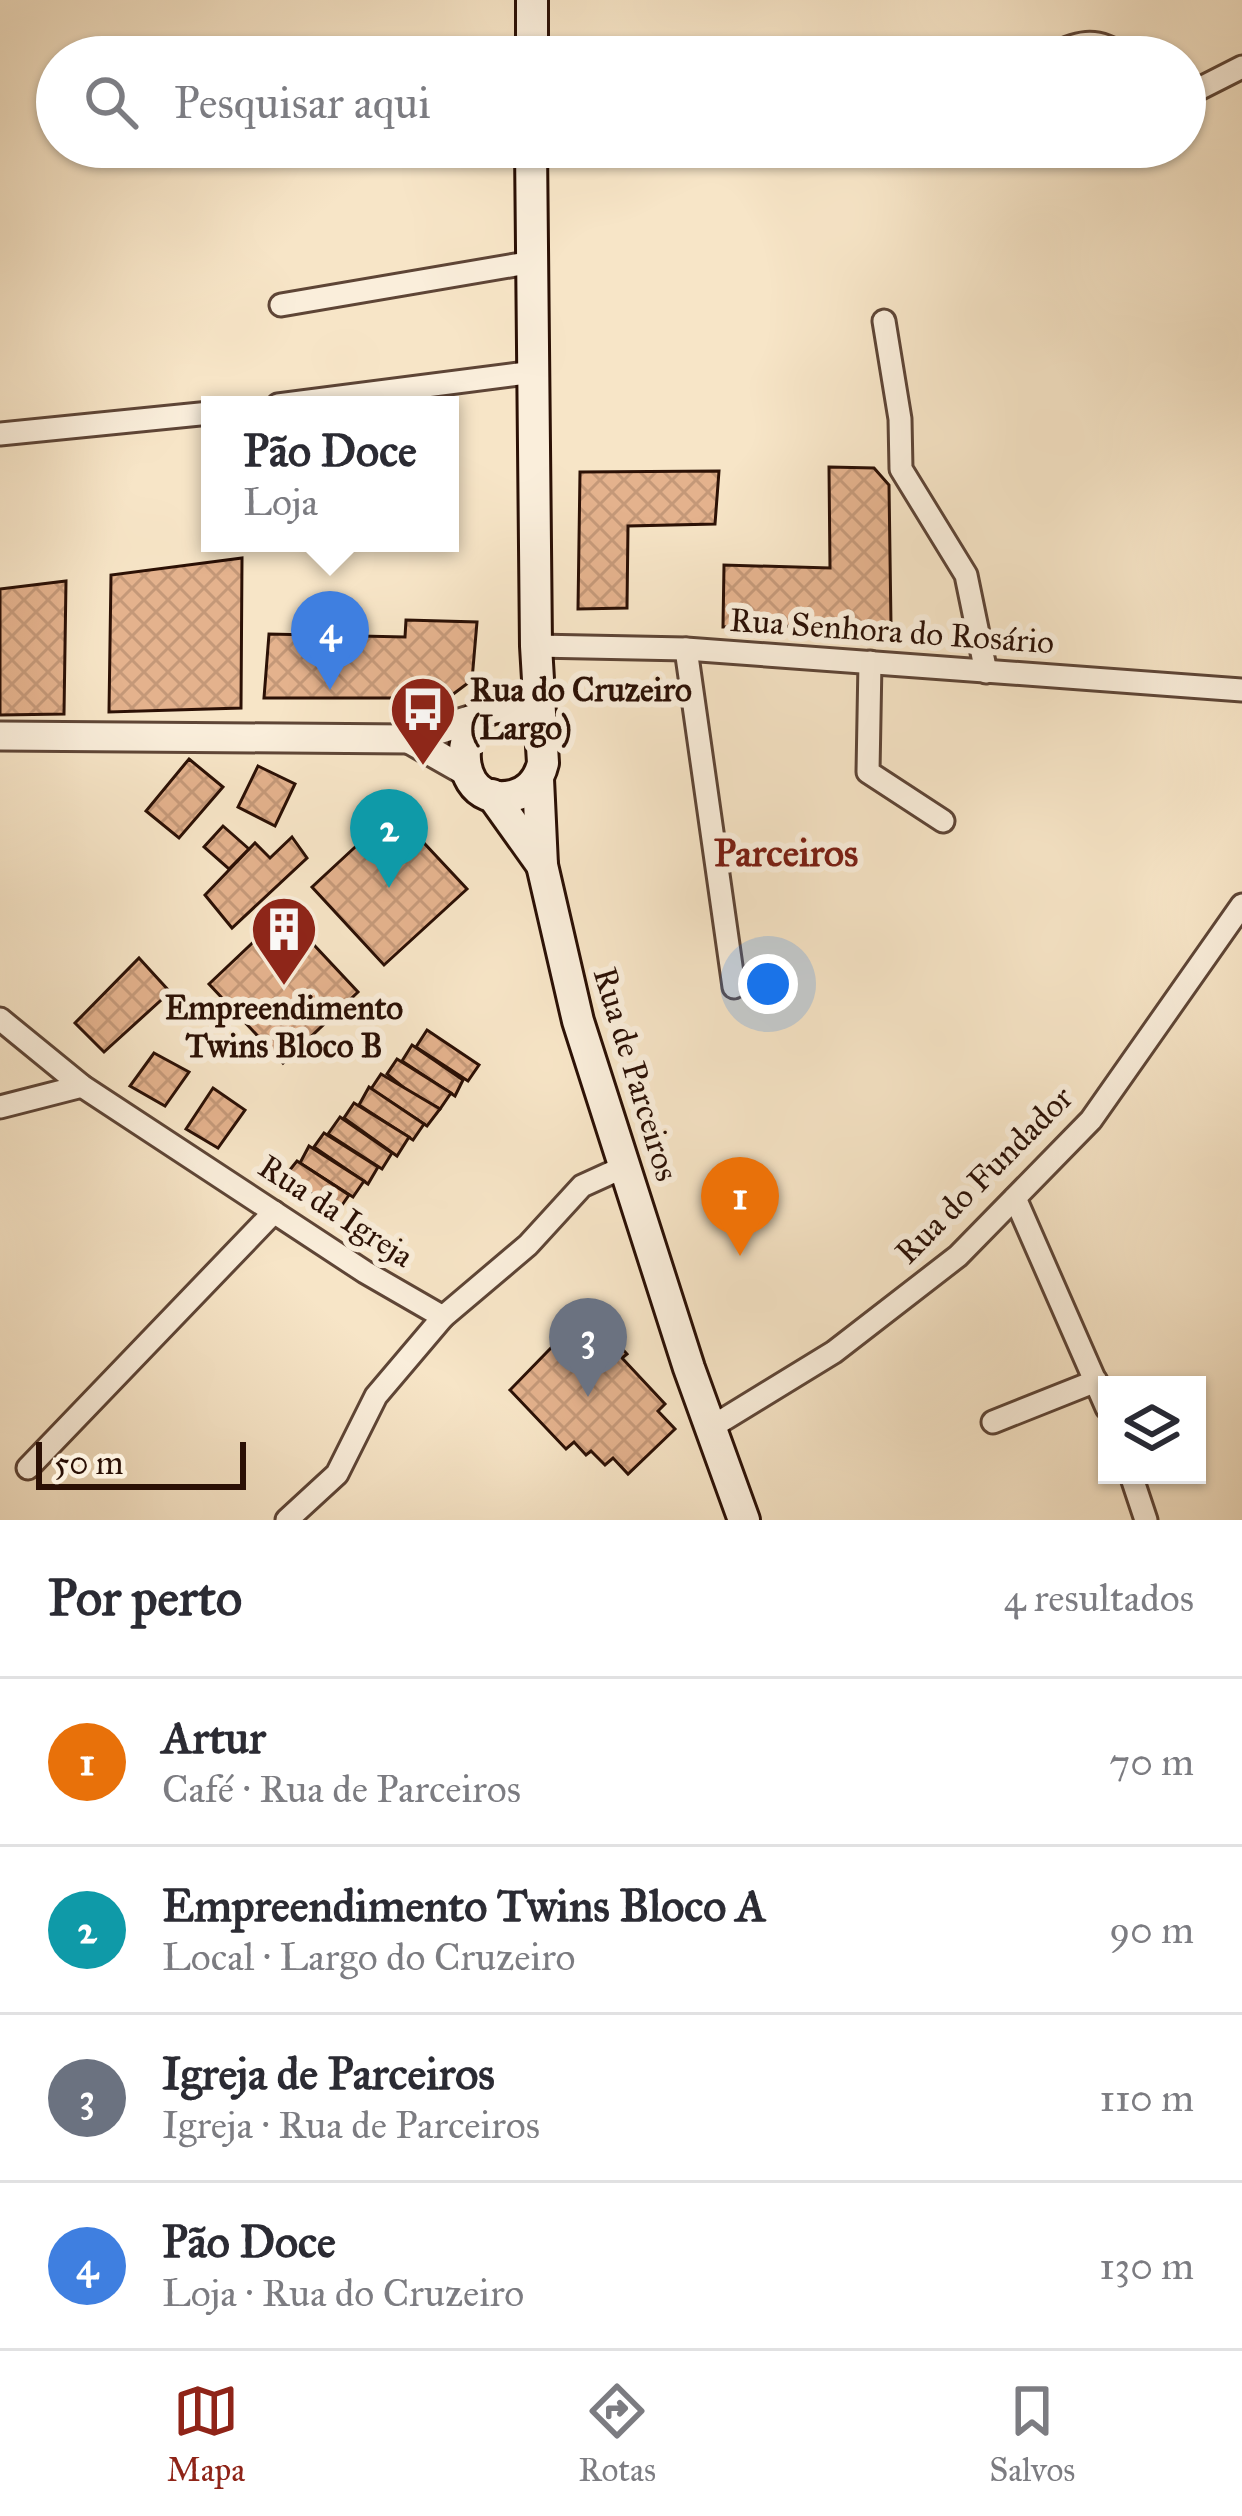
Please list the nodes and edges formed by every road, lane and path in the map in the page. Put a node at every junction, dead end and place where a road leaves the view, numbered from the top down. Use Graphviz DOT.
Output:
graph roads {
  1 [pos="532,0"];
  2 [pos="532,36"];
  3 [pos="1242,67"];
  4 [pos="1206,85"];
  5 [pos="531,168"];
  6 [pos="533,262"];
  7 [pos="280,305"];
  8 [pos="884,321"];
  9 [pos="534,372"];
  10 [pos="348,396"];
  11 [pos="201,414"];
  12 [pos="0,434"];
  13 [pos="536,646"];
  14 [pos="686,649"];
  15 [pos="870,662"];
  16 [pos="986,672"];
  17 [pos="1242,690"];
  18 [pos="486,714"];
  19 [pos="541,728"];
  20 [pos="0,736"];
  21 [pos="409,739"];
  22 [pos="467,772"];
  23 [pos="538,779"];
  24 [pos="492,795"];
  25 [pos="943,821"];
  26 [pos="542,865"];
  27 [pos="1242,905"];
  28 [pos="734,987"];
  29 [pos="0,1019"];
  30 [pos="82,1086"];
  31 [pos="0,1107"];
  32 [pos="626,1166"];
  33 [pos="1015,1198"];
  34 [pos="274,1211"];
  35 [pos="443,1317"];
  36 [pos="1096,1381"];
  37 [pos="1098,1386"];
  38 [pos="993,1422"];
  39 [pos="710,1428"];
  40 [pos="28,1468"];
  41 [pos="1134,1484"];
  42 [pos="287,1520"];
  43 [pos="744,1520"];
  44 [pos="1146,1520"];
  1 -- 2 [label="main road"];
  3 -- 4 [label="street"];
  5 -- 6 [label="main road"];
  6 -- 7 [label="street"];
  6 -- 9 [label="main road"];
  8 -- 16 [label="street"];
  9 -- 10 [label="street"];
  9 -- 13 [label="main road"];
  11 -- 12 [label="street"];
  13 -- 14 [label="street, Rua Senhora do Rosário"];
  13 -- 18 [label="main road"];
  13 -- 19 [label="main road"];
  14 -- 15 [label="street, Rua Senhora do Rosário"];
  14 -- 28 [label="street"];
  15 -- 16 [label="street, Rua Senhora do Rosário"];
  15 -- 25 [label="street"];
  16 -- 17 [label="street, Rua Senhora do Rosário"];
  18 -- 19 [label="main road"];
  18 -- 21 [label="street"];
  18 -- 22 [label="main road"];
  19 -- 23 [label="main road"];
  20 -- 21 [label="street"];
  21 -- 22 [label="street"];
  22 -- 24 [label="main road"];
  23 -- 24 [label="main road"];
  23 -- 26 [label="main road, Rua de Parceiros"];
  24 -- 26 [label="main road"];
  26 -- 32 [label="main road, Rua de Parceiros"];
  27 -- 33 [label="street, Rua do Fundador"];
  29 -- 30 [label="street, Rua da Igreja"];
  30 -- 31 [label="street"];
  30 -- 34 [label="street, Rua da Igreja"];
  32 -- 35 [label="street"];
  32 -- 39 [label="main road, Rua de Parceiros"];
  33 -- 36 [label="street"];
  33 -- 39 [label="street, Rua do Fundador"];
  34 -- 35 [label="street, Rua da Igreja"];
  34 -- 40 [label="street"];
  35 -- 42 [label="street"];
  36 -- 37 [label="street"];
  36 -- 38 [label="street"];
  39 -- 43 [label="main road, Rua de Parceiros"];
  41 -- 44 [label="street"];
}
